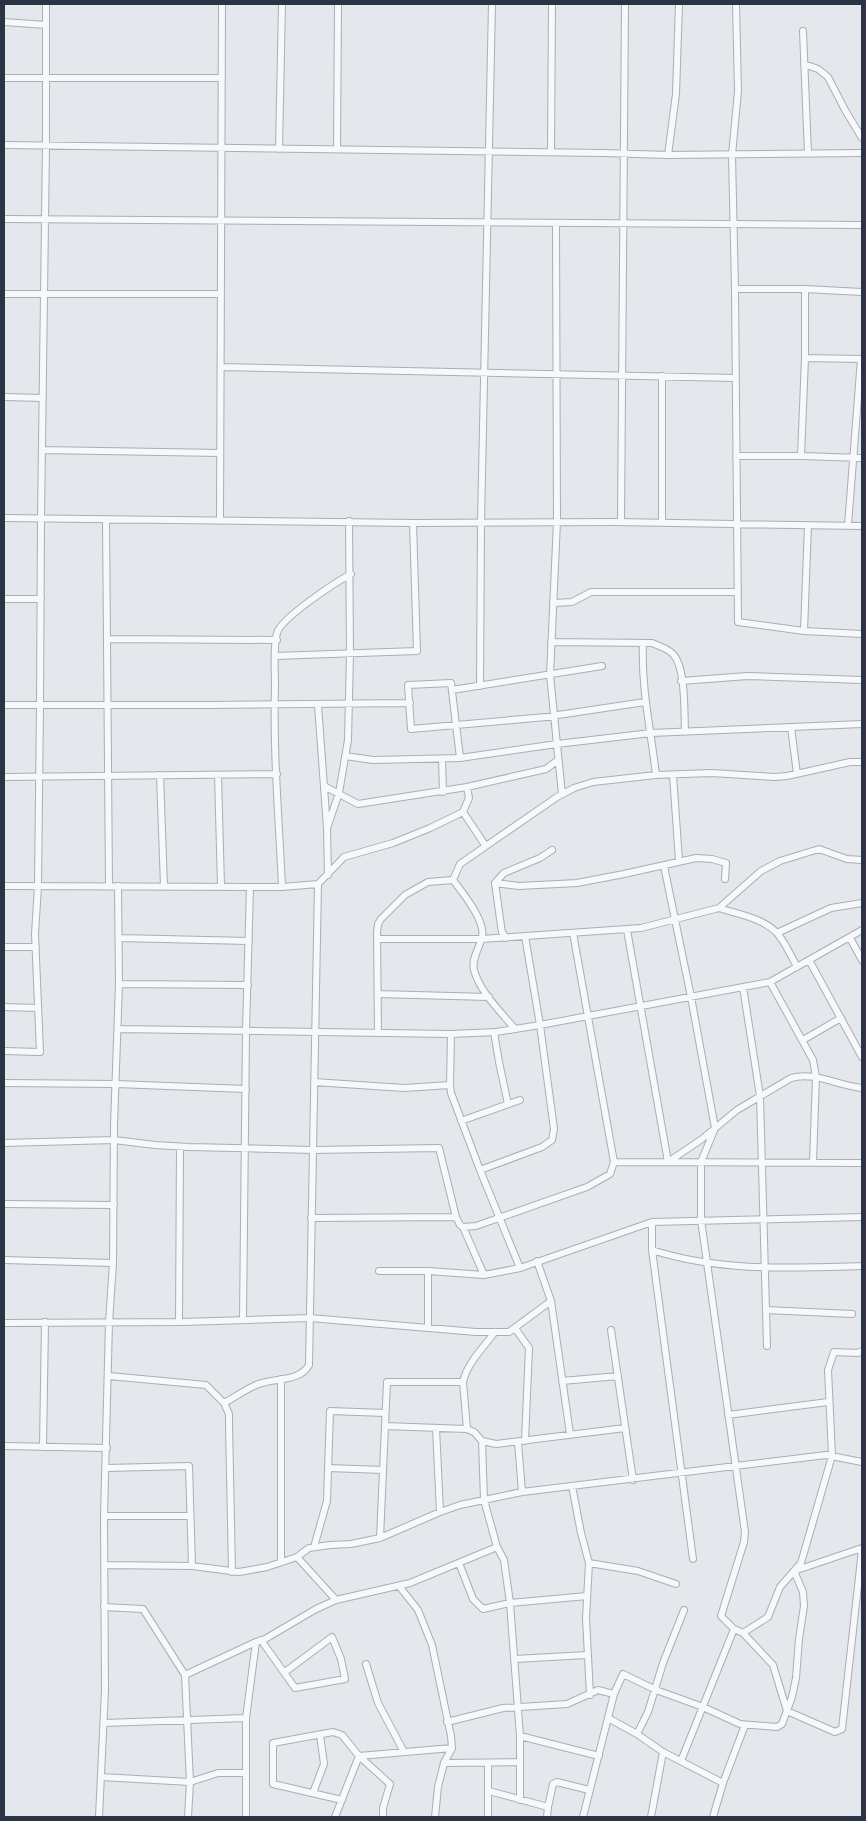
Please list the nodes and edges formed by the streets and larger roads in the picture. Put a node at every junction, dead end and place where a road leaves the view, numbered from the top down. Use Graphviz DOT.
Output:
graph roads {
  1 [pos="46,4"];
  2 [pos="222,4"];
  3 [pos="282,4"];
  4 [pos="338,4"];
  5 [pos="492,4"];
  6 [pos="552,4"];
  7 [pos="625,4"];
  8 [pos="679,4"];
  9 [pos="736,4"];
  10 [pos="4,22"];
  11 [pos="46,25"];
  12 [pos="803,31"];
  13 [pos="804,64"];
  14 [pos="46,77"];
  15 [pos="4,78"];
  16 [pos="222,78"];
  17 [pos="862,138"];
  18 [pos="4,146"];
  19 [pos="46,146"];
  20 [pos="221,148"];
  21 [pos="279,149"];
  22 [pos="336,149"];
  23 [pos="489,151"];
  24 [pos="551,152"];
  25 [pos="624,153"];
  26 [pos="862,153"];
  27 [pos="808,154"];
  28 [pos="668,155"];
  29 [pos="732,155"];
  30 [pos="4,219"];
  31 [pos="45,220"];
  32 [pos="221,221"];
  33 [pos="488,223"];
  34 [pos="556,223"];
  35 [pos="623,224"];
  36 [pos="733,224"];
  37 [pos="862,225"];
  38 [pos="735,289"];
  39 [pos="805,289"];
  40 [pos="862,292"];
  41 [pos="4,294"];
  42 [pos="221,294"];
  43 [pos="44,295"];
  44 [pos="805,358"];
  45 [pos="861,359"];
  46 [pos="221,367"];
  47 [pos="484,373"];
  48 [pos="556,374"];
  49 [pos="622,376"];
  50 [pos="662,376"];
  51 [pos="735,378"];
  52 [pos="4,397"];
  53 [pos="43,398"];
  54 [pos="42,450"];
  55 [pos="220,453"];
  56 [pos="736,456"];
  57 [pos="801,456"];
  58 [pos="853,458"];
  59 [pos="862,458"];
  60 [pos="4,518"];
  61 [pos="41,519"];
  62 [pos="106,519"];
  63 [pos="220,520"];
  64 [pos="349,521"];
  65 [pos="413,522"];
  66 [pos="481,522"];
  67 [pos="557,522"];
  68 [pos="622,522"];
  69 [pos="662,522"];
  70 [pos="737,523"];
  71 [pos="808,525"];
  72 [pos="848,525"];
  73 [pos="862,526"];
  74 [pos="351,574"];
  75 [pos="738,592"];
  76 [pos="4,599"];
  77 [pos="41,599"];
  78 [pos="553,603"];
  79 [pos="804,631"];
  80 [pos="862,634"];
  81 [pos="107,639"];
  82 [pos="277,640"];
  83 [pos="551,642"];
  84 [pos="644,643"];
  85 [pos="350,654"];
  86 [pos="275,656"];
  87 [pos="602,666"];
  88 [pos="550,675"];
  89 [pos="862,680"];
  90 [pos="682,681"];
  91 [pos="480,686"];
  92 [pos="452,690"];
  93 [pos="645,702"];
  94 [pos="274,704"];
  95 [pos="410,704"];
  96 [pos="4,705"];
  97 [pos="40,705"];
  98 [pos="108,705"];
  99 [pos="318,705"];
  100 [pos="348,705"];
  101 [pos="554,716"];
  102 [pos="862,724"];
  103 [pos="456,725"];
  104 [pos="791,727"];
  105 [pos="685,730"];
  106 [pos="651,733"];
  107 [pos="557,744"];
  108 [pos="345,756"];
  109 [pos="460,758"];
  110 [pos="442,759"];
  111 [pos="558,760"];
  112 [pos="862,762"];
  113 [pos="277,774"];
  114 [pos="798,774"];
  115 [pos="218,775"];
  116 [pos="673,775"];
  117 [pos="108,776"];
  118 [pos="160,776"];
  119 [pos="656,776"];
  120 [pos="4,777"];
  121 [pos="39,777"];
  122 [pos="324,786"];
  123 [pos="467,787"];
  124 [pos="443,792"];
  125 [pos="339,794"];
  126 [pos="562,794"];
  127 [pos="463,812"];
  128 [pos="326,828"];
  129 [pos="485,845"];
  130 [pos="552,850"];
  131 [pos="862,860"];
  132 [pos="679,861"];
  133 [pos="664,866"];
  134 [pos="328,874"];
  135 [pos="725,879"];
  136 [pos="453,880"];
  137 [pos="495,883"];
  138 [pos="318,884"];
  139 [pos="4,886"];
  140 [pos="38,886"];
  141 [pos="109,886"];
  142 [pos="118,886"];
  143 [pos="164,886"];
  144 [pos="221,886"];
  145 [pos="250,886"];
  146 [pos="282,887"];
  147 [pos="859,904"];
  148 [pos="719,908"];
  149 [pos="862,910"];
  150 [pos="675,919"];
  151 [pos="627,930"];
  152 [pos="862,930"];
  153 [pos="572,933"];
  154 [pos="777,933"];
  155 [pos="525,936"];
  156 [pos="119,938"];
  157 [pos="506,938"];
  158 [pos="850,938"];
  159 [pos="377,939"];
  160 [pos="482,939"];
  161 [pos="249,941"];
  162 [pos="4,947"];
  163 [pos="36,947"];
  164 [pos="809,960"];
  165 [pos="862,960"];
  166 [pos="797,967"];
  167 [pos="770,982"];
  168 [pos="119,984"];
  169 [pos="248,985"];
  170 [pos="743,986"];
  171 [pos="378,994"];
  172 [pos="489,997"];
  173 [pos="691,997"];
  174 [pos="640,1007"];
  175 [pos="4,1008"];
  176 [pos="38,1008"];
  177 [pos="587,1016"];
  178 [pos="841,1018"];
  179 [pos="540,1025"];
  180 [pos="118,1029"];
  181 [pos="515,1029"];
  182 [pos="246,1031"];
  183 [pos="494,1032"];
  184 [pos="314,1033"];
  185 [pos="378,1033"];
  186 [pos="451,1034"];
  187 [pos="803,1040"];
  188 [pos="4,1051"];
  189 [pos="862,1058"];
  190 [pos="816,1077"];
  191 [pos="314,1082"];
  192 [pos="4,1083"];
  193 [pos="116,1084"];
  194 [pos="450,1085"];
  195 [pos="862,1088"];
  196 [pos="246,1089"];
  197 [pos="760,1096"];
  198 [pos="520,1100"];
  199 [pos="508,1104"];
  200 [pos="461,1121"];
  201 [pos="715,1128"];
  202 [pos="114,1140"];
  203 [pos="4,1143"];
  204 [pos="180,1147"];
  205 [pos="245,1148"];
  206 [pos="312,1150"];
  207 [pos="614,1162"];
  208 [pos="668,1162"];
  209 [pos="701,1162"];
  210 [pos="763,1162"];
  211 [pos="813,1162"];
  212 [pos="862,1163"];
  213 [pos="480,1170"];
  214 [pos="4,1204"];
  215 [pos="114,1205"];
  216 [pos="862,1216"];
  217 [pos="456,1217"];
  218 [pos="311,1218"];
  219 [pos="500,1218"];
  220 [pos="763,1219"];
  221 [pos="701,1220"];
  222 [pos="652,1222"];
  223 [pos="463,1227"];
  224 [pos="652,1250"];
  225 [pos="4,1260"];
  226 [pos="537,1261"];
  227 [pos="707,1262"];
  228 [pos="114,1263"];
  229 [pos="765,1266"];
  230 [pos="862,1266"];
  231 [pos="520,1268"];
  232 [pos="380,1271"];
  233 [pos="428,1271"];
  234 [pos="484,1275"];
  235 [pos="552,1301"];
  236 [pos="766,1310"];
  237 [pos="852,1314"];
  238 [pos="310,1318"];
  239 [pos="243,1320"];
  240 [pos="45,1322"];
  241 [pos="180,1322"];
  242 [pos="4,1323"];
  243 [pos="109,1323"];
  244 [pos="428,1328"];
  245 [pos="515,1328"];
  246 [pos="611,1330"];
  247 [pos="495,1332"];
  248 [pos="767,1346"];
  249 [pos="862,1351"];
  250 [pos="109,1376"];
  251 [pos="618,1376"];
  252 [pos="282,1379"];
  253 [pos="562,1381"];
  254 [pos="463,1382"];
  255 [pos="828,1402"];
  256 [pos="224,1403"];
  257 [pos="385,1413"];
  258 [pos="728,1415"];
  259 [pos="385,1426"];
  260 [pos="436,1428"];
  261 [pos="625,1428"];
  262 [pos="467,1429"];
  263 [pos="570,1434"];
  264 [pos="482,1440"];
  265 [pos="521,1442"];
  266 [pos="4,1446"];
  267 [pos="43,1447"];
  268 [pos="107,1448"];
  269 [pos="832,1456"];
  270 [pos="862,1462"];
  271 [pos="735,1467"];
  272 [pos="106,1468"];
  273 [pos="328,1468"];
  274 [pos="383,1470"];
  275 [pos="682,1474"];
  276 [pos="633,1480"];
  277 [pos="572,1486"];
  278 [pos="522,1492"];
  279 [pos="484,1500"];
  280 [pos="440,1512"];
  281 [pos="104,1516"];
  282 [pos="190,1516"];
  283 [pos="380,1538"];
  284 [pos="314,1547"];
  285 [pos="496,1547"];
  286 [pos="862,1549"];
  287 [pos="297,1557"];
  288 [pos="693,1559"];
  289 [pos="281,1562"];
  290 [pos="459,1563"];
  291 [pos="589,1563"];
  292 [pos="105,1565"];
  293 [pos="192,1566"];
  294 [pos="794,1571"];
  295 [pos="232,1572"];
  296 [pos="676,1584"];
  297 [pos="399,1586"];
  298 [pos="587,1596"];
  299 [pos="336,1600"];
  300 [pos="510,1603"];
  301 [pos="104,1607"];
  302 [pos="684,1610"];
  303 [pos="734,1629"];
  304 [pos="743,1633"];
  305 [pos="258,1641"];
  306 [pos="587,1655"];
  307 [pos="515,1659"];
  308 [pos="366,1664"];
  309 [pos="285,1672"];
  310 [pos="185,1675"];
  311 [pos="656,1690"];
  312 [pos="590,1694"];
  313 [pos="614,1694"];
  314 [pos="518,1707"];
  315 [pos="703,1707"];
  316 [pos="787,1711"];
  317 [pos="246,1718"];
  318 [pos="608,1718"];
  319 [pos="186,1720"];
  320 [pos="447,1722"];
  321 [pos="104,1724"];
  322 [pos="745,1725"];
  323 [pos="637,1734"];
  324 [pos="320,1735"];
  325 [pos="520,1736"];
  326 [pos="452,1748"];
  327 [pos="404,1752"];
  328 [pos="663,1752"];
  329 [pos="359,1756"];
  330 [pos="599,1756"];
  331 [pos="520,1762"];
  332 [pos="682,1762"];
  333 [pos="488,1763"];
  334 [pos="444,1764"];
  335 [pos="246,1774"];
  336 [pos="101,1777"];
  337 [pos="190,1782"];
  338 [pos="722,1783"];
  339 [pos="589,1790"];
  340 [pos="489,1791"];
  341 [pos="313,1794"];
  342 [pos="342,1800"];
  343 [pos="520,1800"];
  344 [pos="548,1807"];
  345 [pos="99,1817"];
  346 [pos="188,1817"];
  347 [pos="246,1817"];
  348 [pos="336,1817"];
  349 [pos="383,1817"];
  350 [pos="435,1817"];
  351 [pos="488,1817"];
  352 [pos="547,1817"];
  353 [pos="583,1817"];
  354 [pos="651,1817"];
  355 [pos="713,1817"];
  1 -- 11 [label="street"];
  2 -- 16 [label="street"];
  3 -- 21 [label="street"];
  4 -- 22 [label="street"];
  5 -- 23 [label="street"];
  6 -- 24 [label="street"];
  7 -- 25 [label="street"];
  8 -- 28 [label="street"];
  9 -- 29 [label="street"];
  10 -- 11 [label="street"];
  11 -- 14 [label="street"];
  12 -- 13 [label="street"];
  13 -- 17 [label="street"];
  13 -- 27 [label="street"];
  14 -- 15 [label="street"];
  14 -- 16 [label="street"];
  14 -- 19 [label="street"];
  16 -- 20 [label="street"];
  18 -- 19 [label="street"];
  19 -- 20 [label="street"];
  19 -- 31 [label="street"];
  20 -- 21 [label="street"];
  20 -- 32 [label="street"];
  21 -- 22 [label="street"];
  22 -- 23 [label="street"];
  23 -- 24 [label="street"];
  23 -- 33 [label="street"];
  24 -- 25 [label="street"];
  25 -- 28 [label="street"];
  25 -- 35 [label="street"];
  26 -- 27 [label="street"];
  27 -- 29 [label="street"];
  28 -- 29 [label="street"];
  29 -- 36 [label="street"];
  30 -- 31 [label="street"];
  31 -- 32 [label="street"];
  31 -- 43 [label="street"];
  32 -- 33 [label="street"];
  32 -- 42 [label="street"];
  33 -- 34 [label="street"];
  33 -- 47 [label="street"];
  34 -- 35 [label="street"];
  34 -- 48 [label="street"];
  35 -- 36 [label="street"];
  35 -- 49 [label="street"];
  36 -- 37 [label="street"];
  36 -- 38 [label="street"];
  38 -- 39 [label="street"];
  38 -- 51 [label="street"];
  39 -- 40 [label="street"];
  39 -- 44 [label="street"];
  41 -- 43 [label="street"];
  42 -- 43 [label="street"];
  42 -- 46 [label="street"];
  43 -- 53 [label="street"];
  44 -- 45 [label="street"];
  44 -- 57 [label="street"];
  45 -- 58 [label="street"];
  46 -- 47 [label="street"];
  46 -- 55 [label="street"];
  47 -- 48 [label="street"];
  47 -- 66 [label="street"];
  48 -- 49 [label="street"];
  48 -- 67 [label="street"];
  49 -- 50 [label="street"];
  49 -- 68 [label="street"];
  50 -- 51 [label="street"];
  50 -- 69 [label="street"];
  51 -- 56 [label="street"];
  52 -- 53 [label="street"];
  53 -- 54 [label="street"];
  54 -- 55 [label="street"];
  54 -- 61 [label="street"];
  55 -- 63 [label="street"];
  56 -- 57 [label="street"];
  56 -- 70 [label="street"];
  57 -- 58 [label="street"];
  58 -- 59 [label="street"];
  58 -- 72 [label="street"];
  60 -- 61 [label="street"];
  61 -- 62 [label="street"];
  61 -- 77 [label="street"];
  62 -- 63 [label="street"];
  62 -- 81 [label="street"];
  63 -- 64 [label="street"];
  64 -- 65 [label="street"];
  64 -- 74 [label="street"];
  65 -- 66 [label="street"];
  65 -- 85 [label="street"];
  66 -- 67 [label="street"];
  66 -- 91 [label="street"];
  67 -- 68 [label="street"];
  67 -- 78 [label="street"];
  68 -- 69 [label="street"];
  69 -- 70 [label="street"];
  70 -- 71 [label="street"];
  70 -- 75 [label="street"];
  71 -- 72 [label="street"];
  71 -- 79 [label="street"];
  72 -- 73 [label="street"];
  74 -- 82 [label="street"];
  74 -- 85 [label="street"];
  75 -- 78 [label="street"];
  75 -- 79 [label="street"];
  76 -- 77 [label="street"];
  77 -- 97 [label="street"];
  78 -- 83 [label="street"];
  79 -- 80 [label="street"];
  81 -- 82 [label="street"];
  81 -- 98 [label="street"];
  82 -- 86 [label="street"];
  83 -- 84 [label="street"];
  83 -- 88 [label="street"];
  84 -- 90 [label="street"];
  84 -- 93 [label="street"];
  85 -- 86 [label="street"];
  85 -- 100 [label="street"];
  86 -- 94 [label="street"];
  87 -- 88 [label="street"];
  88 -- 91 [label="street"];
  88 -- 101 [label="street"];
  89 -- 90 [label="street"];
  90 -- 105 [label="street"];
  91 -- 92 [label="street"];
  92 -- 95 [label="street"];
  92 -- 103 [label="street"];
  93 -- 101 [label="street"];
  93 -- 106 [label="street"];
  94 -- 98 [label="street"];
  94 -- 99 [label="street"];
  94 -- 113 [label="street"];
  95 -- 100 [label="street"];
  95 -- 103 [label="street"];
  96 -- 97 [label="street"];
  97 -- 98 [label="street"];
  97 -- 121 [label="street"];
  98 -- 117 [label="street"];
  99 -- 100 [label="street"];
  99 -- 122 [label="street"];
  100 -- 108 [label="street"];
  101 -- 103 [label="street"];
  101 -- 107 [label="street"];
  102 -- 104 [label="street"];
  103 -- 109 [label="street"];
  104 -- 105 [label="street"];
  104 -- 114 [label="street"];
  105 -- 106 [label="street"];
  106 -- 107 [label="street"];
  106 -- 119 [label="street"];
  107 -- 109 [label="street"];
  107 -- 111 [label="street"];
  108 -- 110 [label="street"];
  108 -- 125 [label="street"];
  109 -- 110 [label="street"];
  110 -- 124 [label="street"];
  111 -- 123 [label="street"];
  111 -- 126 [label="street"];
  112 -- 114 [label="street"];
  113 -- 115 [label="street"];
  113 -- 146 [label="street"];
  114 -- 116 [label="street"];
  115 -- 118 [label="street"];
  115 -- 144 [label="street"];
  116 -- 119 [label="street"];
  116 -- 132 [label="street"];
  117 -- 118 [label="street"];
  117 -- 121 [label="street"];
  117 -- 141 [label="street"];
  118 -- 143 [label="street"];
  119 -- 126 [label="street"];
  120 -- 121 [label="street"];
  121 -- 140 [label="street"];
  122 -- 125 [label="street"];
  122 -- 128 [label="street"];
  123 -- 124 [label="street"];
  123 -- 127 [label="street"];
  124 -- 125 [label="street"];
  125 -- 128 [label="street"];
  126 -- 129 [label="street"];
  127 -- 129 [label="street"];
  127 -- 134 [label="street"];
  128 -- 134 [label="street"];
  129 -- 136 [label="street"];
  130 -- 137 [label="street"];
  131 -- 148 [label="street"];
  132 -- 133 [label="street"];
  132 -- 135 [label="street"];
  133 -- 137 [label="street"];
  133 -- 150 [label="street"];
  134 -- 138 [label="street"];
  136 -- 159 [label="street"];
  136 -- 160 [label="street"];
  137 -- 157 [label="street"];
  138 -- 146 [label="street"];
  138 -- 184 [label="street"];
  139 -- 140 [label="street"];
  140 -- 141 [label="street"];
  140 -- 163 [label="street"];
  141 -- 142 [label="street"];
  142 -- 143 [label="street"];
  142 -- 156 [label="street"];
  143 -- 144 [label="street"];
  144 -- 145 [label="street"];
  145 -- 146 [label="street"];
  145 -- 161 [label="street"];
  147 -- 149 [label="street"];
  147 -- 154 [label="street"];
  148 -- 150 [label="street"];
  148 -- 154 [label="street"];
  150 -- 151 [label="street"];
  150 -- 173 [label="street"];
  151 -- 153 [label="street"];
  151 -- 174 [label="street"];
  152 -- 158 [label="street"];
  153 -- 155 [label="street"];
  153 -- 177 [label="street"];
  154 -- 166 [label="street"];
  155 -- 157 [label="street"];
  155 -- 179 [label="street"];
  156 -- 161 [label="street"];
  156 -- 168 [label="street"];
  157 -- 160 [label="street"];
  158 -- 164 [label="street"];
  158 -- 165 [label="street"];
  159 -- 160 [label="street"];
  159 -- 171 [label="street"];
  160 -- 172 [label="street"];
  161 -- 169 [label="street"];
  162 -- 163 [label="street"];
  163 -- 176 [label="street"];
  164 -- 166 [label="street"];
  164 -- 178 [label="street"];
  166 -- 167 [label="street"];
  167 -- 170 [label="street"];
  167 -- 187 [label="street"];
  168 -- 169 [label="street"];
  168 -- 180 [label="street"];
  169 -- 182 [label="street"];
  170 -- 173 [label="street"];
  170 -- 197 [label="street"];
  171 -- 172 [label="street"];
  171 -- 185 [label="street"];
  172 -- 181 [label="street"];
  173 -- 174 [label="street"];
  173 -- 201 [label="street"];
  174 -- 177 [label="street"];
  174 -- 208 [label="street"];
  175 -- 176 [label="street"];
  176 -- 188 [label="street"];
  177 -- 179 [label="street"];
  177 -- 207 [label="street"];
  178 -- 187 [label="street"];
  178 -- 189 [label="street"];
  179 -- 181 [label="street"];
  179 -- 213 [label="street"];
  180 -- 182 [label="street"];
  180 -- 193 [label="street"];
  181 -- 183 [label="street"];
  182 -- 184 [label="street"];
  182 -- 196 [label="street"];
  183 -- 186 [label="street"];
  183 -- 199 [label="street"];
  184 -- 185 [label="street"];
  184 -- 191 [label="street"];
  185 -- 186 [label="street"];
  186 -- 194 [label="street"];
  187 -- 190 [label="street"];
  190 -- 195 [label="street"];
  190 -- 197 [label="street"];
  190 -- 211 [label="street"];
  191 -- 194 [label="street"];
  191 -- 206 [label="street"];
  192 -- 193 [label="street"];
  193 -- 196 [label="street"];
  193 -- 202 [label="street"];
  194 -- 200 [label="street"];
  196 -- 205 [label="street"];
  197 -- 201 [label="street"];
  197 -- 210 [label="street"];
  198 -- 199 [label="street"];
  199 -- 200 [label="street"];
  200 -- 213 [label="street"];
  201 -- 208 [label="street"];
  201 -- 209 [label="street"];
  202 -- 203 [label="street"];
  202 -- 204 [label="street"];
  202 -- 215 [label="street"];
  204 -- 205 [label="street"];
  204 -- 241 [label="street"];
  205 -- 206 [label="street"];
  205 -- 239 [label="street"];
  206 -- 217 [label="street"];
  206 -- 218 [label="street"];
  207 -- 208 [label="street"];
  207 -- 219 [label="street"];
  208 -- 209 [label="street"];
  209 -- 210 [label="street"];
  209 -- 221 [label="street"];
  210 -- 211 [label="street"];
  210 -- 220 [label="street"];
  211 -- 212 [label="street"];
  213 -- 219 [label="street"];
  214 -- 215 [label="street"];
  215 -- 228 [label="street"];
  216 -- 220 [label="street"];
  217 -- 218 [label="street"];
  217 -- 223 [label="street"];
  218 -- 238 [label="street"];
  219 -- 223 [label="street"];
  219 -- 231 [label="street"];
  220 -- 221 [label="street"];
  220 -- 229 [label="street"];
  221 -- 222 [label="street"];
  221 -- 227 [label="street"];
  222 -- 224 [label="street"];
  222 -- 226 [label="street"];
  223 -- 234 [label="street"];
  224 -- 227 [label="street"];
  224 -- 275 [label="street"];
  225 -- 228 [label="street"];
  226 -- 231 [label="street"];
  226 -- 235 [label="street"];
  227 -- 229 [label="street"];
  227 -- 258 [label="street"];
  228 -- 243 [label="street"];
  229 -- 230 [label="street"];
  229 -- 236 [label="street"];
  231 -- 234 [label="street"];
  232 -- 233 [label="street"];
  233 -- 234 [label="street"];
  233 -- 244 [label="street"];
  235 -- 245 [label="street"];
  235 -- 253 [label="street"];
  236 -- 237 [label="street"];
  236 -- 248 [label="street"];
  238 -- 239 [label="street"];
  238 -- 244 [label="street"];
  238 -- 252 [label="street"];
  239 -- 241 [label="street"];
  240 -- 242 [label="street"];
  240 -- 243 [label="street"];
  240 -- 267 [label="street"];
  241 -- 243 [label="street"];
  243 -- 250 [label="street"];
  244 -- 247 [label="street"];
  245 -- 247 [label="street"];
  245 -- 265 [label="street"];
  246 -- 251 [label="street"];
  247 -- 254 [label="street"];
  249 -- 255 [label="street"];
  250 -- 256 [label="street"];
  250 -- 268 [label="street"];
  251 -- 253 [label="street"];
  251 -- 261 [label="street"];
  252 -- 256 [label="street"];
  252 -- 289 [label="street"];
  253 -- 263 [label="street"];
  254 -- 257 [label="street"];
  254 -- 262 [label="street"];
  255 -- 258 [label="street"];
  255 -- 269 [label="street"];
  256 -- 295 [label="street"];
  257 -- 259 [label="street"];
  257 -- 273 [label="street"];
  258 -- 271 [label="street"];
  259 -- 260 [label="street"];
  259 -- 274 [label="street"];
  260 -- 262 [label="street"];
  260 -- 280 [label="street"];
  261 -- 263 [label="street"];
  261 -- 276 [label="street"];
  262 -- 264 [label="street"];
  263 -- 265 [label="street"];
  264 -- 265 [label="street"];
  264 -- 279 [label="street"];
  265 -- 278 [label="street"];
  266 -- 267 [label="street"];
  267 -- 268 [label="street"];
  268 -- 272 [label="street"];
  269 -- 270 [label="street"];
  269 -- 271 [label="street"];
  269 -- 294 [label="street"];
  271 -- 275 [label="street"];
  271 -- 303 [label="street"];
  272 -- 281 [label="street"];
  272 -- 282 [label="street"];
  273 -- 274 [label="street"];
  273 -- 284 [label="street"];
  274 -- 283 [label="street"];
  275 -- 276 [label="street"];
  275 -- 288 [label="street"];
  276 -- 277 [label="street"];
  277 -- 278 [label="street"];
  277 -- 291 [label="street"];
  278 -- 279 [label="street"];
  279 -- 280 [label="street"];
  279 -- 285 [label="street"];
  280 -- 283 [label="street"];
  281 -- 282 [label="street"];
  281 -- 292 [label="street"];
  282 -- 293 [label="street"];
  283 -- 284 [label="street"];
  284 -- 287 [label="street"];
  285 -- 290 [label="street"];
  285 -- 300 [label="street"];
  286 -- 294 [label="street"];
  286 -- 316 [label="street"];
  287 -- 289 [label="street"];
  287 -- 299 [label="street"];
  289 -- 295 [label="street"];
  290 -- 297 [label="street"];
  290 -- 300 [label="street"];
  291 -- 296 [label="street"];
  291 -- 298 [label="street"];
  292 -- 293 [label="street"];
  292 -- 301 [label="street"];
  293 -- 295 [label="street"];
  294 -- 304 [label="street"];
  294 -- 316 [label="street"];
  297 -- 299 [label="street"];
  297 -- 320 [label="street"];
  298 -- 300 [label="street"];
  298 -- 306 [label="street"];
  299 -- 305 [label="street"];
  300 -- 307 [label="street"];
  301 -- 310 [label="street"];
  301 -- 321 [label="street"];
  302 -- 311 [label="street"];
  303 -- 304 [label="street"];
  303 -- 315 [label="street"];
  304 -- 316 [label="street"];
  305 -- 309 [label="street"];
  305 -- 310 [label="street"];
  305 -- 317 [label="street"];
  306 -- 307 [label="street"];
  306 -- 312 [label="street"];
  307 -- 314 [label="street"];
  308 -- 327 [label="street"];
  309 -- 309 [label="street"];
  310 -- 319 [label="street"];
  311 -- 313 [label="street"];
  311 -- 315 [label="street"];
  311 -- 323 [label="street"];
  312 -- 313 [label="street"];
  312 -- 314 [label="street"];
  313 -- 318 [label="street"];
  314 -- 320 [label="street"];
  314 -- 325 [label="street"];
  315 -- 322 [label="street"];
  315 -- 332 [label="street"];
  316 -- 322 [label="street"];
  317 -- 319 [label="street"];
  317 -- 335 [label="street"];
  318 -- 323 [label="street"];
  318 -- 330 [label="street"];
  319 -- 321 [label="street"];
  319 -- 337 [label="street"];
  320 -- 326 [label="street"];
  321 -- 336 [label="street"];
  322 -- 338 [label="street"];
  323 -- 328 [label="street"];
  324 -- 329 [label="street"];
  324 -- 341 [label="street"];
  324 -- 341 [label="street"];
  325 -- 330 [label="street"];
  325 -- 331 [label="street"];
  326 -- 327 [label="street"];
  326 -- 334 [label="street"];
  327 -- 329 [label="street"];
  328 -- 332 [label="street"];
  328 -- 354 [label="street"];
  329 -- 342 [label="street"];
  329 -- 349 [label="street"];
  330 -- 339 [label="street"];
  331 -- 333 [label="street"];
  331 -- 343 [label="street"];
  332 -- 338 [label="street"];
  333 -- 334 [label="street"];
  333 -- 340 [label="street"];
  334 -- 350 [label="street"];
  335 -- 337 [label="street"];
  335 -- 347 [label="street"];
  336 -- 337 [label="street"];
  336 -- 345 [label="street"];
  337 -- 346 [label="street"];
  338 -- 355 [label="street"];
  339 -- 344 [label="street"];
  339 -- 353 [label="street"];
  340 -- 343 [label="street"];
  340 -- 351 [label="street"];
  341 -- 342 [label="street"];
  342 -- 348 [label="street"];
  343 -- 344 [label="street"];
  344 -- 352 [label="street"];
}
